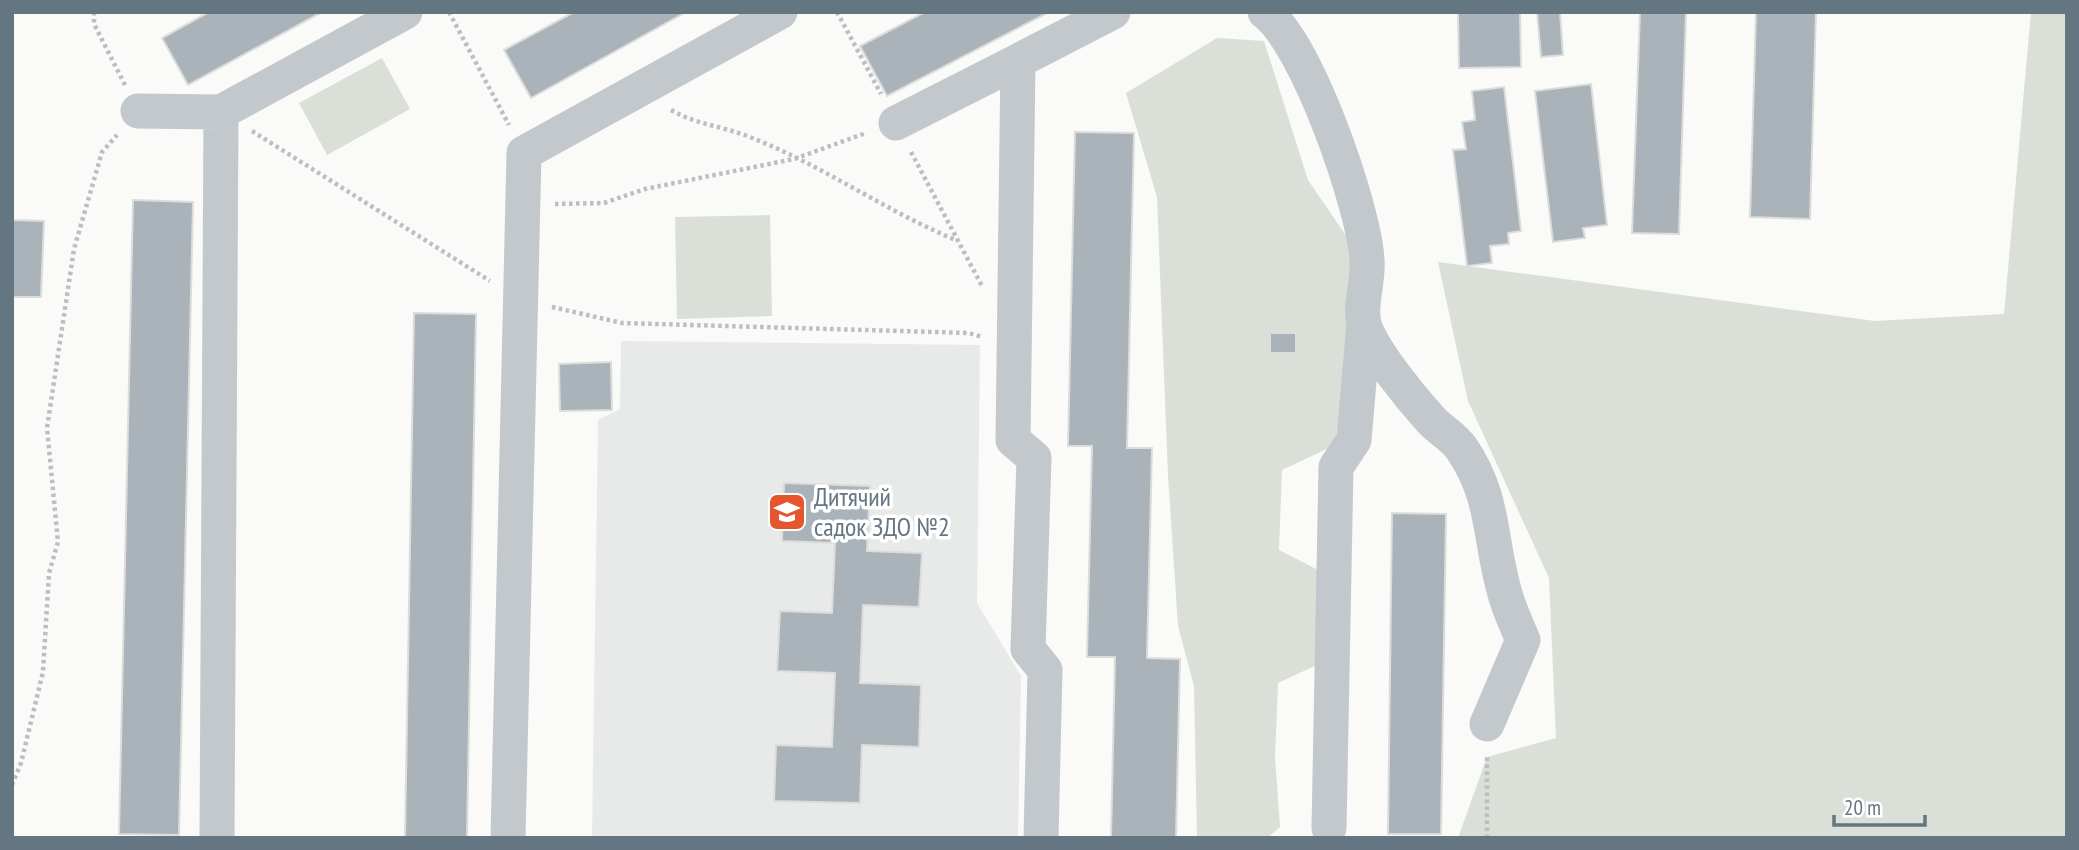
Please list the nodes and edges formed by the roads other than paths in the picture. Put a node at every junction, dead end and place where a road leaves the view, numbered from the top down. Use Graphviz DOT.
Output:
graph roads {
  1 [pos="405,12"];
  2 [pos="780,12"];
  3 [pos="1113,12"];
  4 [pos="1265,12"];
  5 [pos="1018,61"];
  6 [pos="138,111"];
  7 [pos="221,112"];
  8 [pos="896,123"];
  9 [pos="1364,323"];
  10 [pos="1487,724"];
  11 [pos="1329,828"];
  12 [pos="217,838"];
  13 [pos="508,838"];
  14 [pos="1041,838"];
  1 -- 7 [label="lane"];
  2 -- 13 [label="lane"];
  3 -- 5 [label="lane"];
  4 -- 9 [label="lane"];
  5 -- 8 [label="lane"];
  5 -- 14 [label="lane"];
  6 -- 7 [label="lane"];
  7 -- 12 [label="lane"];
  9 -- 10 [label="lane"];
  9 -- 11 [label="lane"];
}
